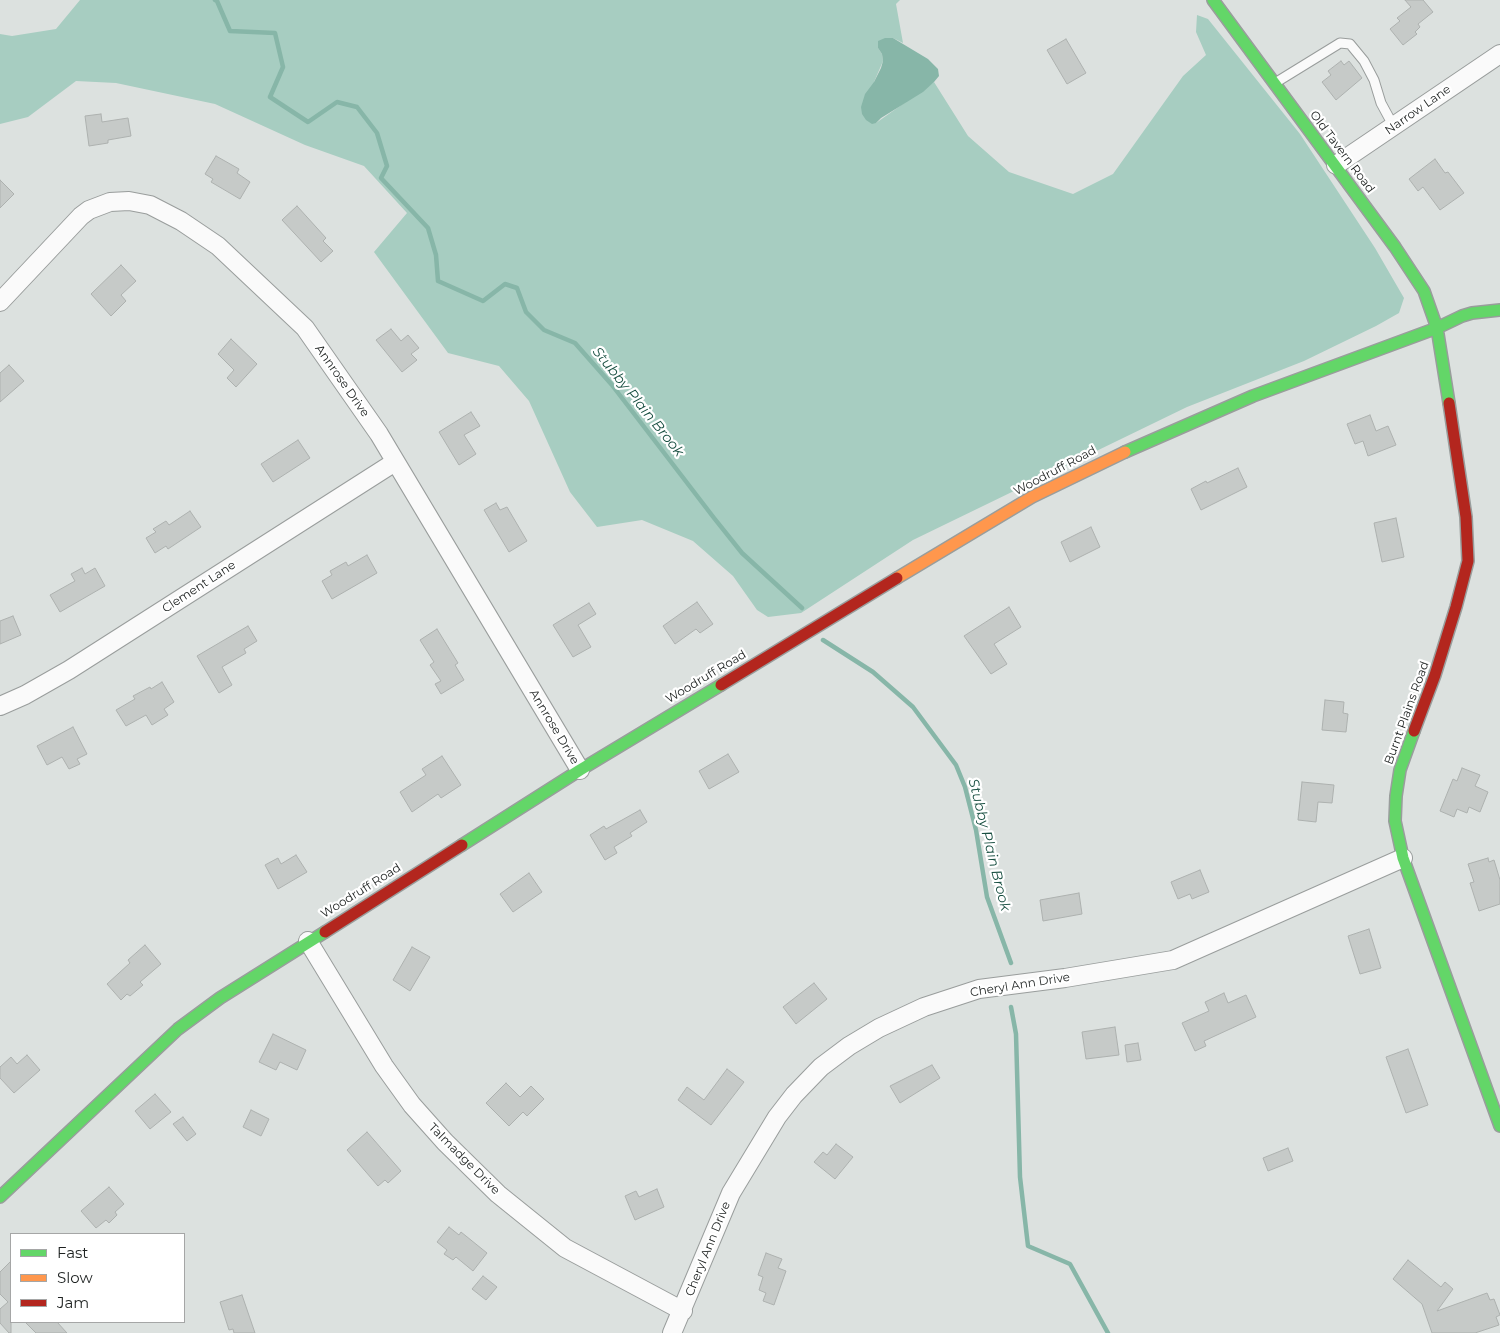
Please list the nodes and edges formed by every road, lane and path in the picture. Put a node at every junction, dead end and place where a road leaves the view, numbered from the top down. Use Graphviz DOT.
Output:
graph roads {
  1 [pos="1213,0"];
  2 [pos="1500,54"];
  3 [pos="1274,83"];
  4 [pos="1394,127"];
  5 [pos="1336,165"];
  6 [pos="0,302"];
  7 [pos="1500,310"];
  8 [pos="1437,328"];
  9 [pos="396,462"];
  10 [pos="0,706"];
  11 [pos="580,770"];
  12 [pos="1403,858"];
  13 [pos="308,941"];
  14 [pos="1494,1089"];
  15 [pos="1500,1126"];
  16 [pos="0,1196"];
  17 [pos="683,1311"];
  18 [pos="672,1333"];
  1 -- 3 [label="street, Old Tavern Road"];
  2 -- 4 [label="street, Narrow Lane"];
  3 -- 4 [label="lane"];
  3 -- 5 [label="street, Old Tavern Road"];
  4 -- 5 [label="street, Narrow Lane"];
  5 -- 8 [label="street, Old Tavern Road"];
  6 -- 9 [label="street, Annrose Drive"];
  7 -- 8 [label="street, Woodruff Road"];
  8 -- 11 [label="street, Woodruff Road"];
  8 -- 12 [label="street, Burnt Plains Road"];
  9 -- 10 [label="street, Clement Lane"];
  9 -- 11 [label="street, Annrose Drive"];
  11 -- 13 [label="street, Woodruff Road"];
  12 -- 14 [label="street, Burnt Plains Road"];
  12 -- 17 [label="street, Cheryl Ann Drive"];
  13 -- 16 [label="street, Woodruff Road"];
  13 -- 17 [label="street, Talmadge Drive"];
  14 -- 15 [label="street, Burnt Plains Road"];
  17 -- 18 [label="street, Cheryl Ann Drive"];
}
